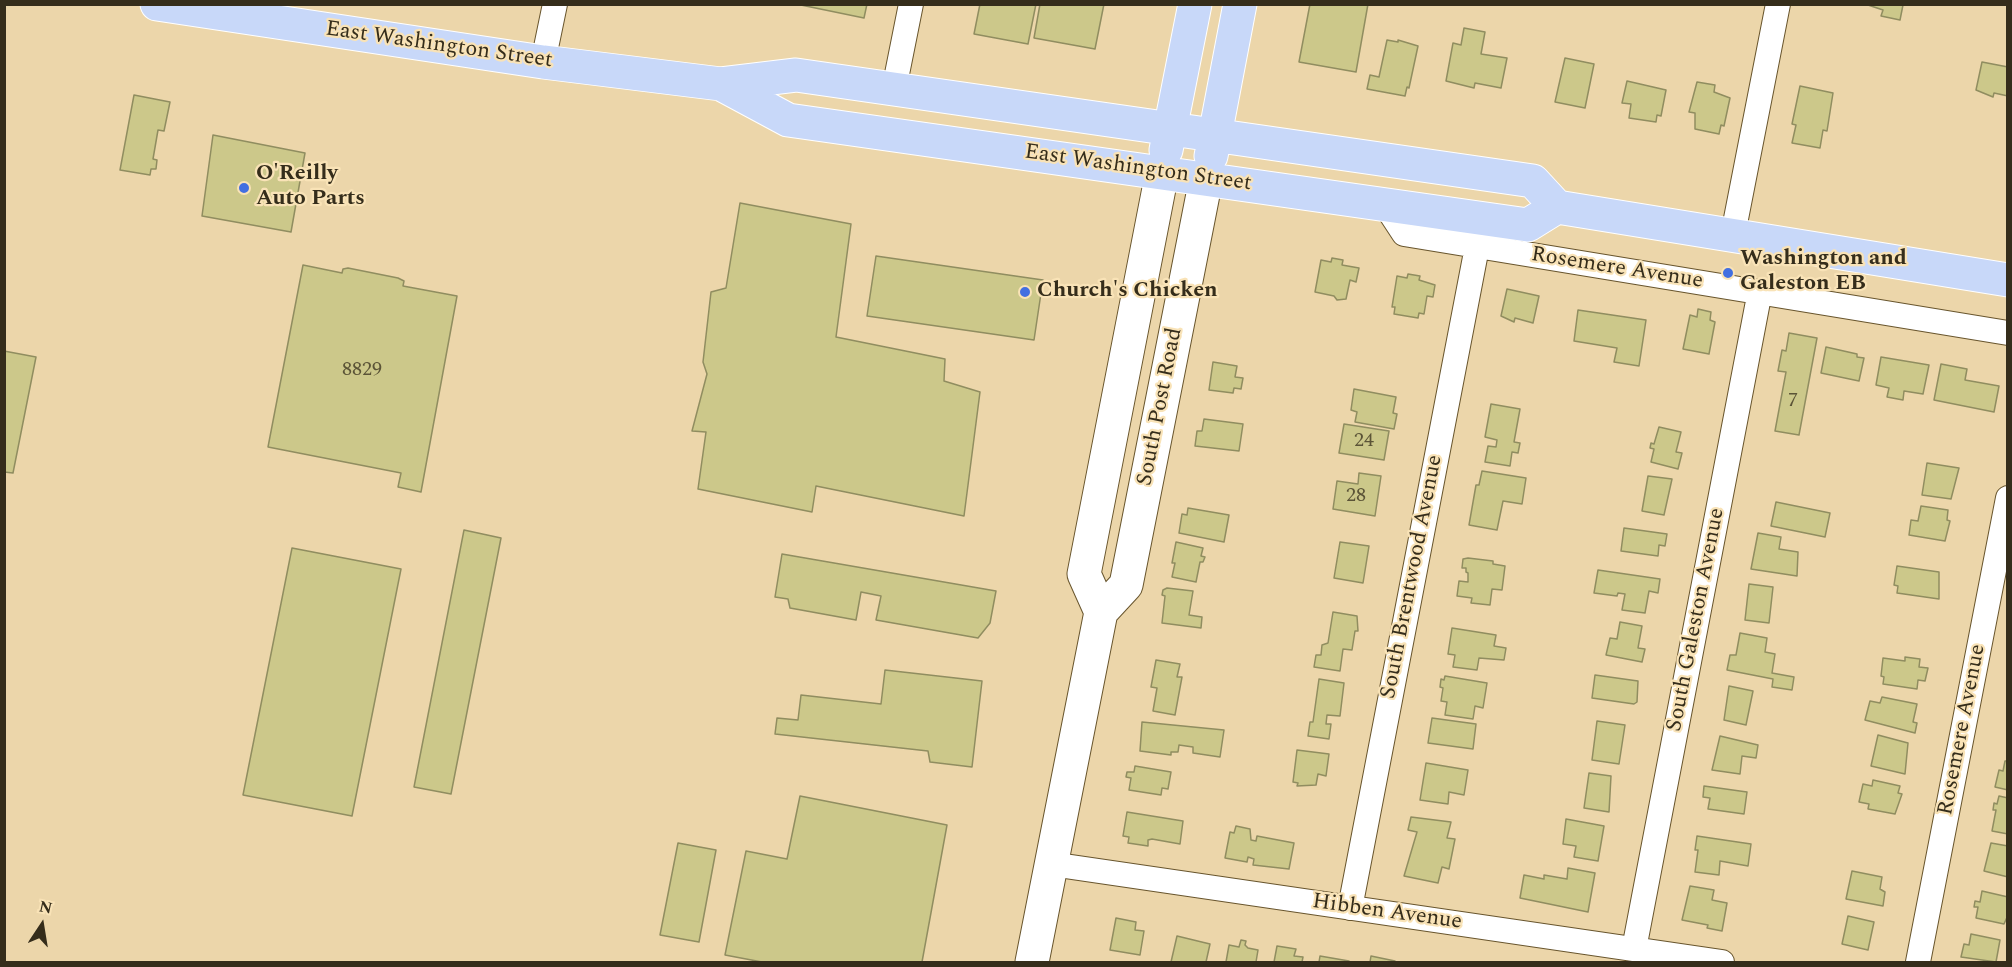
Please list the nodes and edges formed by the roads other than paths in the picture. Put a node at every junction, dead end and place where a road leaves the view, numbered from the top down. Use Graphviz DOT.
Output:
graph roads {
  1 [pos="555,4"];
  2 [pos="911,4"];
  3 [pos="1195,4"];
  4 [pos="1240,4"];
  5 [pos="1778,4"];
  6 [pos="164,5"];
  7 [pos="543,62"];
  8 [pos="721,84"];
  9 [pos="894,89"];
  10 [pos="1162,151"];
  11 [pos="1211,157"];
  12 [pos="1385,205"];
  13 [pos="1557,207"];
  14 [pos="1733,234"];
  15 [pos="1477,247"];
  16 [pos="2007,280"];
  17 [pos="1760,291"];
  18 [pos="2007,333"];
  19 [pos="1148,475"];
  20 [pos="2007,498"];
  21 [pos="1101,612"];
  22 [pos="1051,864"];
  23 [pos="1350,908"];
  24 [pos="1634,950"];
  25 [pos="1032,963"];
  26 [pos="1722,963"];
  27 [pos="1918,963"];
  1 -- 7 [label="street"];
  2 -- 9 [label="street"];
  3 -- 10 [label="main road"];
  4 -- 11 [label="main road"];
  5 -- 14 [label="street"];
  6 -- 7 [label="main road, East Washington Street"];
  7 -- 8 [label="main road, East Washington Street"];
  8 -- 9 [label="main road, East Washington Street"];
  8 -- 10 [label="main road, East Washington Street"];
  9 -- 10 [label="main road, East Washington Street"];
  10 -- 11 [label="main road, East Washington Street"];
  10 -- 11 [label="main road, East Washington Street"];
  10 -- 19 [label="main road"];
  10 -- 21 [label="main road, South Post Road"];
  11 -- 12 [label="main road, East Washington Street"];
  11 -- 13 [label="main road, East Washington Street"];
  11 -- 19 [label="main road, South Post Road"];
  12 -- 13 [label="main road, East Washington Street"];
  12 -- 15 [label="street, Rosemere Avenue"];
  13 -- 14 [label="main road"];
  14 -- 16 [label="main road"];
  15 -- 17 [label="street, Rosemere Avenue"];
  15 -- 23 [label="street, South Brentwood Avenue"];
  17 -- 18 [label="street, Rosemere Avenue"];
  17 -- 24 [label="street, South Galeston Avenue"];
  19 -- 21 [label="main road, South Post Road"];
  20 -- 27 [label="street, Rosemere Avenue"];
  21 -- 22 [label="main road"];
  22 -- 23 [label="street, Hibben Avenue"];
  22 -- 25 [label="main road"];
  23 -- 24 [label="street, Hibben Avenue"];
  24 -- 26 [label="street, Hibben Avenue"];
}
